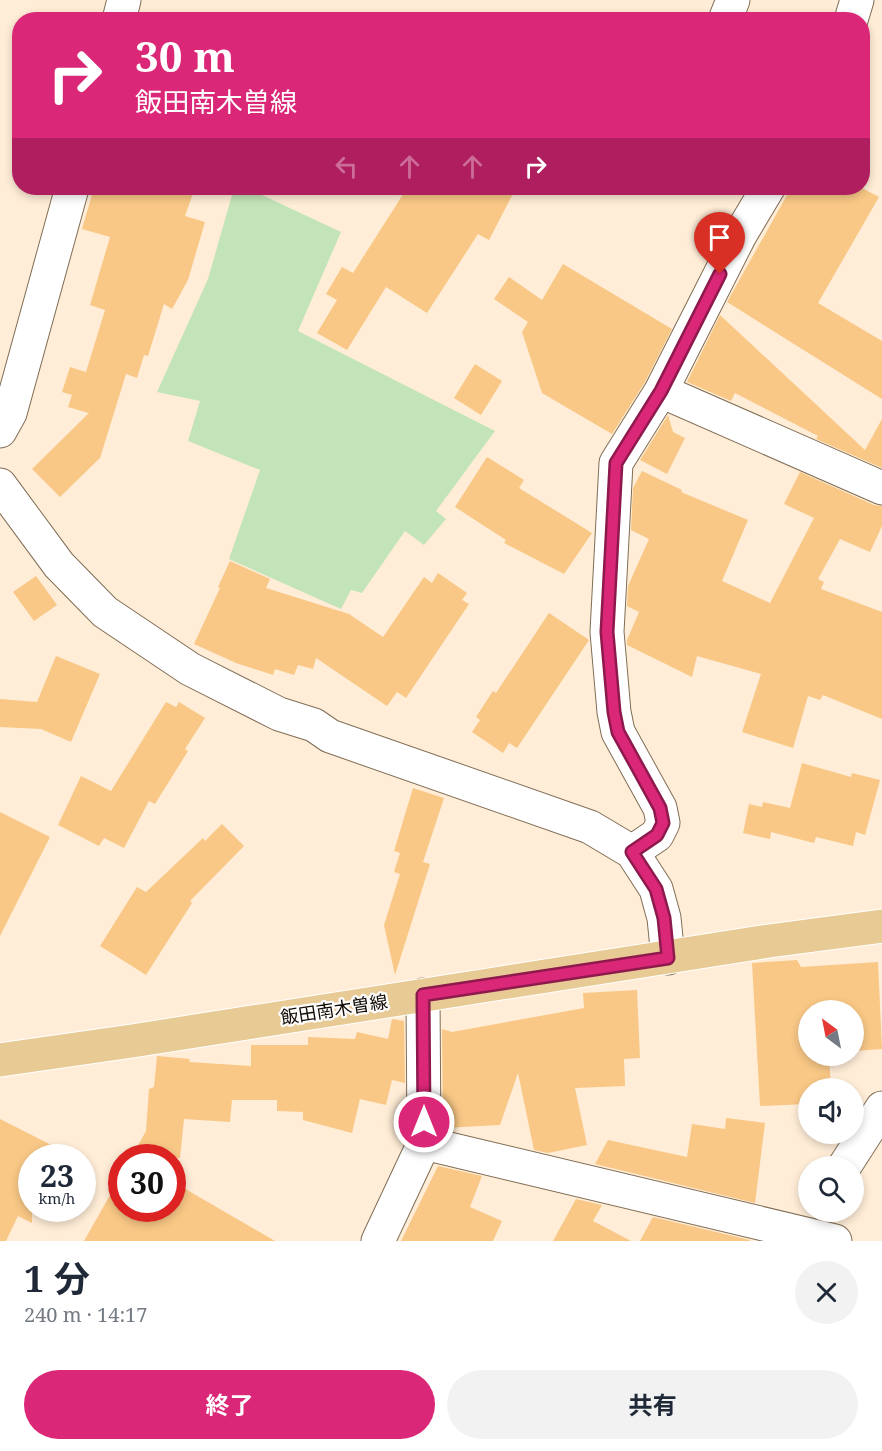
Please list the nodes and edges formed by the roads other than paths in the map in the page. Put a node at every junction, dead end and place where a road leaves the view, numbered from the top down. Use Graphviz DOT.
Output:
graph roads {
  1 [pos="70,195"];
  2 [pos="764,195"];
  3 [pos="661,391"];
  4 [pos="0,431"];
  5 [pos="0,485"];
  6 [pos="882,488"];
  7 [pos="632,852"];
  8 [pos="882,926"];
  9 [pos="668,958"];
  10 [pos="423,995"];
  11 [pos="0,1060"];
  12 [pos="882,1108"];
  13 [pos="424,1143"];
  14 [pos="851,1156"];
  15 [pos="798,1220"];
  16 [pos="808,1222"];
  17 [pos="378,1241"];
  18 [pos="836,1241"];
  1 -- 4 [label="street"];
  2 -- 3 [label="street"];
  3 -- 6 [label="street"];
  3 -- 7 [label="street"];
  5 -- 7 [label="street"];
  7 -- 9 [label="street"];
  8 -- 9 [label="main road, 飯田南木曽線"];
  9 -- 10 [label="main road, 飯田南木曽線"];
  10 -- 11 [label="main road, 飯田南木曽線"];
  10 -- 13 [label="street"];
  12 -- 14 [label="street"];
  13 -- 15 [label="street"];
  13 -- 17 [label="street"];
  16 -- 18 [label="street"];
}
